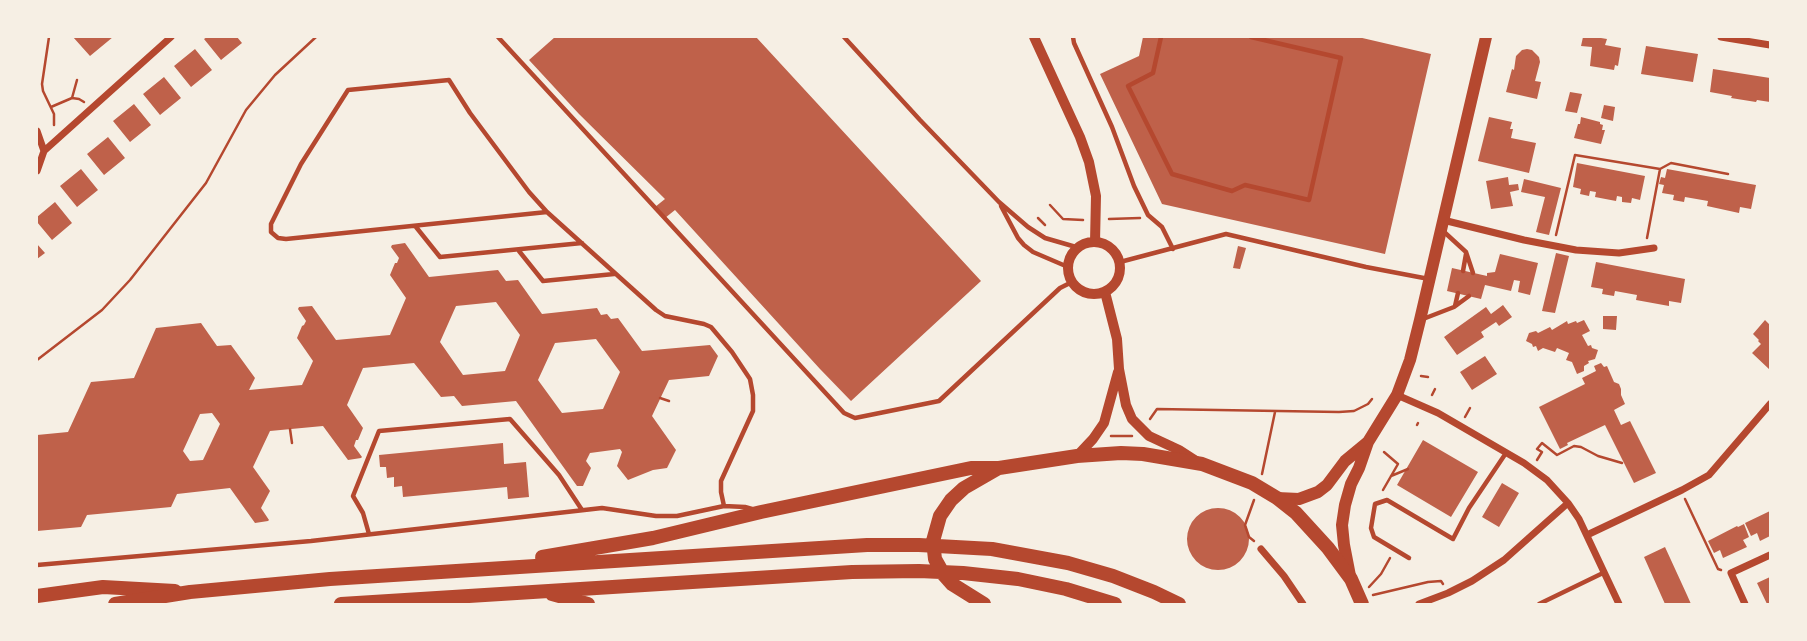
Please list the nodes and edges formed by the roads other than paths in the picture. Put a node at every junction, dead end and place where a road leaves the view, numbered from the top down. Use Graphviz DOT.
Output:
graph roads {
  1 [pos="171,37"];
  2 [pos="498,37"];
  3 [pos="844,37"];
  4 [pos="1034,37"];
  5 [pos="1073,37"];
  6 [pos="1161,37"];
  7 [pos="1251,37"];
  8 [pos="1486,37"];
  9 [pos="1721,37"];
  10 [pos="1770,45"];
  11 [pos="37,131"];
  12 [pos="44,151"];
  13 [pos="37,171"];
  14 [pos="999,202"];
  15 [pos="547,212"];
  16 [pos="1442,225"];
  17 [pos="416,226"];
  18 [pos="1095,242"];
  19 [pos="582,243"];
  20 [pos="1076,247"];
  21 [pos="1173,249"];
  22 [pos="1649,249"];
  23 [pos="519,251"];
  24 [pos="1466,252"];
  25 [pos="1120,261"];
  26 [pos="1068,267"];
  27 [pos="1463,271"];
  28 [pos="1473,273"];
  29 [pos="615,274"];
  30 [pos="1430,279"];
  31 [pos="1072,282"];
  32 [pos="1105,292"];
  33 [pos="1458,293"];
  34 [pos="1469,296"];
  35 [pos="1454,307"];
  36 [pos="1420,320"];
  37 [pos="1119,369"];
  38 [pos="1397,395"];
  39 [pos="1770,404"];
  40 [pos="1368,442"];
  41 [pos="1506,453"];
  42 [pos="1077,456"];
  43 [pos="1202,464"];
  44 [pos="999,468"];
  45 [pos="1265,490"];
  46 [pos="1568,503"];
  47 [pos="724,506"];
  48 [pos="582,510"];
  49 [pos="761,512"];
  50 [pos="369,534"];
  51 [pos="1587,535"];
  52 [pos="1261,549"];
  53 [pos="1770,555"];
  54 [pos="1409,558"];
  55 [pos="37,565"];
  56 [pos="472,570"];
  57 [pos="1604,572"];
  58 [pos="1351,579"];
  59 [pos="190,592"];
  60 [pos="544,592"];
  61 [pos="37,596"];
  62 [pos="1367,600"];
  63 [pos="115,604"];
  64 [pos="341,604"];
  65 [pos="588,604"];
  66 [pos="984,604"];
  67 [pos="1115,604"];
  68 [pos="1179,604"];
  69 [pos="1303,604"];
  70 [pos="1419,604"];
  71 [pos="1539,604"];
  72 [pos="1619,604"];
  73 [pos="1745,604"];
  1 -- 12 [label="street"];
  2 -- 31 [label="lane"];
  3 -- 14 [label="lane"];
  4 -- 18 [label="street"];
  5 -- 21 [label="lane"];
  6 -- 7 [label="lane"];
  8 -- 16 [label="main road"];
  9 -- 10 [label="street"];
  11 -- 12 [label="street"];
  12 -- 13 [label="street"];
  14 -- 20 [label="lane"];
  14 -- 26 [label="lane"];
  15 -- 17 [label="lane"];
  15 -- 17 [label="lane"];
  15 -- 19 [label="lane"];
  16 -- 22 [label="street"];
  16 -- 24 [label="lane"];
  16 -- 30 [label="main road"];
  17 -- 23 [label="lane"];
  18 -- 20 [label="street"];
  18 -- 25 [label="street"];
  19 -- 23 [label="lane"];
  19 -- 29 [label="lane"];
  20 -- 26 [label="street"];
  21 -- 25 [label="lane"];
  21 -- 30 [label="lane"];
  23 -- 29 [label="lane"];
  24 -- 27 [label="lane"];
  24 -- 28 [label="lane"];
  25 -- 32 [label="street"];
  26 -- 31 [label="street"];
  29 -- 47 [label="lane"];
  30 -- 36 [label="main road"];
  31 -- 32 [label="street"];
  32 -- 37 [label="street"];
  33 -- 35 [label="lane"];
  34 -- 35 [label="lane"];
  35 -- 36 [label="lane"];
  36 -- 38 [label="main road"];
  37 -- 42 [label="street"];
  37 -- 43 [label="street"];
  38 -- 40 [label="main road"];
  38 -- 41 [label="street"];
  39 -- 51 [label="street"];
  40 -- 45 [label="main road"];
  40 -- 58 [label="main road"];
  41 -- 46 [label="street"];
  41 -- 54 [label="lane"];
  42 -- 43 [label="main road"];
  42 -- 44 [label="main road"];
  43 -- 45 [label="main road"];
  44 -- 49 [label="main road"];
  44 -- 66 [label="main road"];
  45 -- 58 [label="main road"];
  46 -- 51 [label="street"];
  46 -- 70 [label="street"];
  47 -- 48 [label="lane"];
  47 -- 49 [label="lane"];
  48 -- 50 [label="lane"];
  48 -- 50 [label="lane"];
  49 -- 56 [label="main road"];
  50 -- 55 [label="lane"];
  51 -- 57 [label="street"];
  52 -- 69 [label="street"];
  53 -- 73 [label="street"];
  56 -- 59 [label="main road"];
  56 -- 68 [label="main road"];
  57 -- 71 [label="lane"];
  57 -- 72 [label="street"];
  58 -- 62 [label="main road"];
  59 -- 61 [label="main road"];
  59 -- 63 [label="main road"];
  60 -- 64 [label="main road"];
  60 -- 65 [label="main road"];
  60 -- 67 [label="main road"];
}
